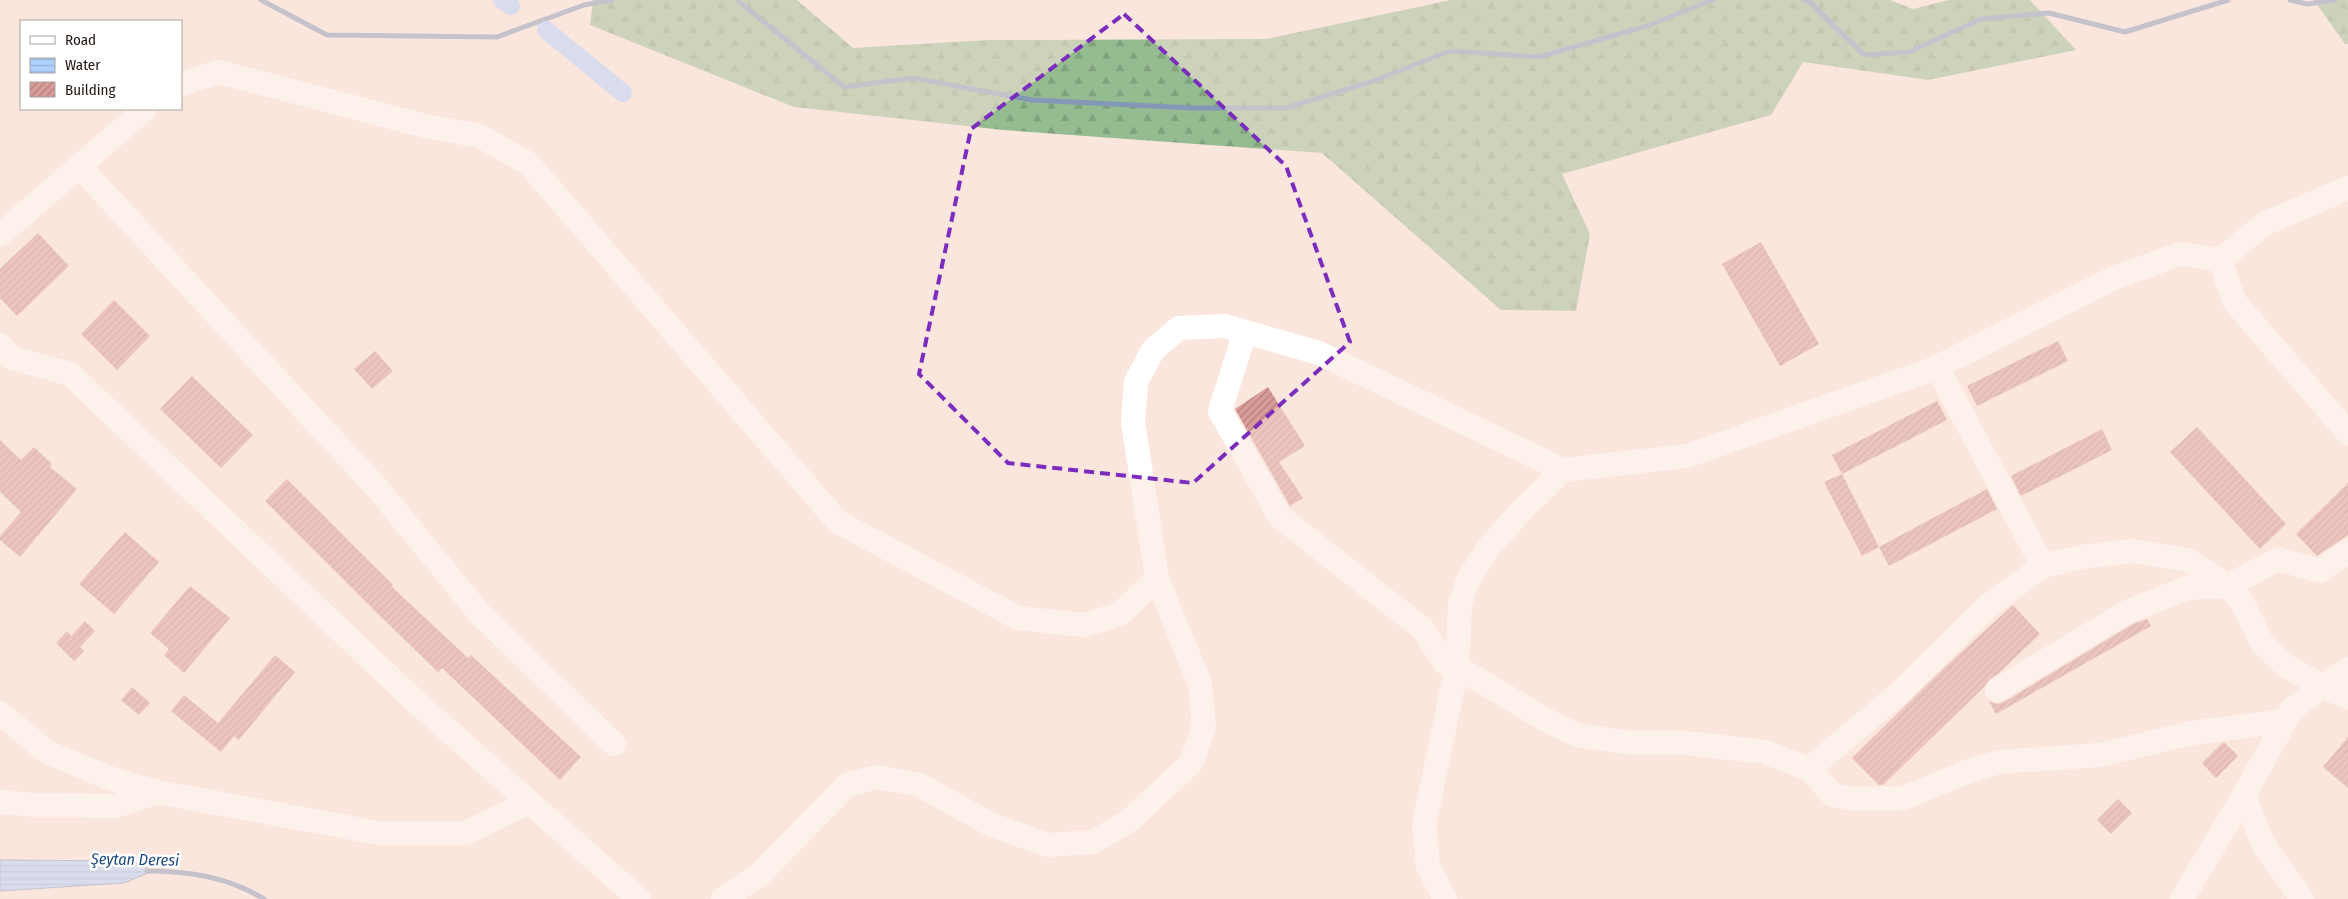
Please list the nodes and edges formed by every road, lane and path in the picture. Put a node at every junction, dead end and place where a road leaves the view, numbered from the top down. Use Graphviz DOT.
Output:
graph roads {
  1 [pos="182,84"];
  2 [pos="144,110"];
  3 [pos="80,167"];
  4 [pos="2348,188"];
  5 [pos="0,235"];
  6 [pos="2220,260"];
  7 [pos="1245,332"];
  8 [pos="0,345"];
  9 [pos="1937,367"];
  10 [pos="2348,433"];
  11 [pos="1562,470"];
  12 [pos="2348,551"];
  13 [pos="2043,566"];
  14 [pos="1157,578"];
  15 [pos="2228,586"];
  16 [pos="1457,667"];
  17 [pos="2348,669"];
  18 [pos="2322,687"];
  19 [pos="1997,690"];
  20 [pos="2348,697"];
  21 [pos="0,713"];
  22 [pos="2285,721"];
  23 [pos="614,744"];
  24 [pos="1810,769"];
  25 [pos="157,792"];
  26 [pos="2244,795"];
  27 [pos="0,802"];
  28 [pos="529,802"];
  29 [pos="639,899"];
  30 [pos="723,899"];
  31 [pos="1445,899"];
  32 [pos="2182,899"];
  33 [pos="2302,899"];
  1 -- 14 [label="street"];
  2 -- 3 [label="street"];
  3 -- 5 [label="street"];
  3 -- 23 [label="street"];
  4 -- 6 [label="street"];
  6 -- 9 [label="street"];
  6 -- 10 [label="street"];
  7 -- 11 [label="street"];
  7 -- 14 [label="street"];
  7 -- 16 [label="street"];
  8 -- 28 [label="street"];
  9 -- 11 [label="street"];
  9 -- 13 [label="street"];
  11 -- 16 [label="street"];
  12 -- 15 [label="street"];
  13 -- 15 [label="street"];
  13 -- 24 [label="street"];
  14 -- 30 [label="street"];
  15 -- 18 [label="street"];
  15 -- 19 [label="street"];
  16 -- 24 [label="street"];
  16 -- 31 [label="street"];
  17 -- 18 [label="street"];
  18 -- 20 [label="street"];
  18 -- 22 [label="street"];
  21 -- 25 [label="street"];
  22 -- 24 [label="street"];
  22 -- 26 [label="street"];
  25 -- 27 [label="street"];
  25 -- 28 [label="street"];
  26 -- 32 [label="street"];
  26 -- 33 [label="street"];
  28 -- 29 [label="street"];
}
